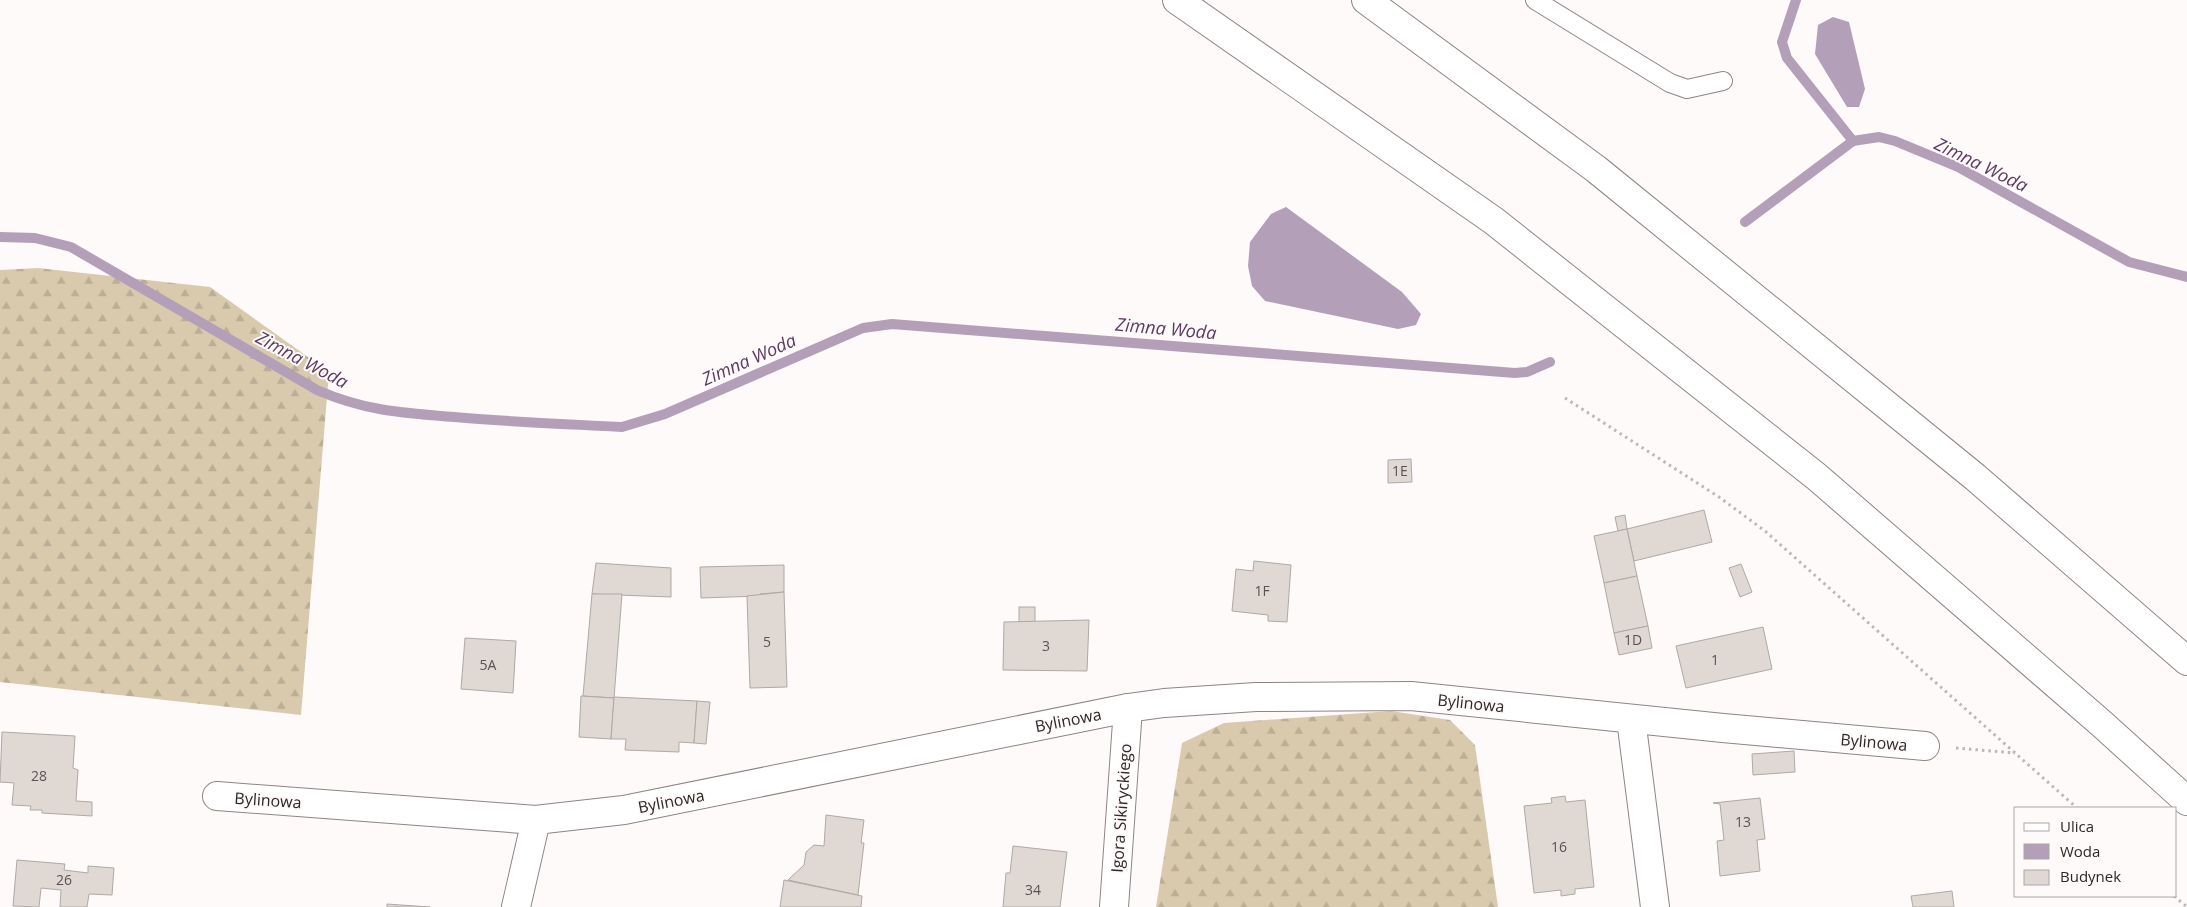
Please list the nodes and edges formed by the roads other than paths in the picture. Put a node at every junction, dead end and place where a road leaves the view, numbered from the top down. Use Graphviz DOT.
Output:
graph roads {
  1 [pos="1177,0"];
  2 [pos="1366,0"];
  3 [pos="1535,0"];
  4 [pos="1723,81"];
  5 [pos="2187,662"];
  6 [pos="1128,708"];
  7 [pos="1631,719"];
  8 [pos="1925,746"];
  9 [pos="217,796"];
  10 [pos="2187,801"];
  11 [pos="536,820"];
  12 [pos="516,907"];
  13 [pos="1114,907"];
  14 [pos="1655,907"];
  1 -- 10 [label="main road"];
  2 -- 5 [label="main road"];
  3 -- 4 [label="lane"];
  6 -- 7 [label="main road, Bylinowa"];
  6 -- 11 [label="main road, Bylinowa"];
  6 -- 13 [label="main road, Igora Sikiryckiego"];
  7 -- 8 [label="main road, Bylinowa"];
  7 -- 14 [label="main road"];
  9 -- 11 [label="main road, Bylinowa"];
  11 -- 12 [label="main road"];
}
